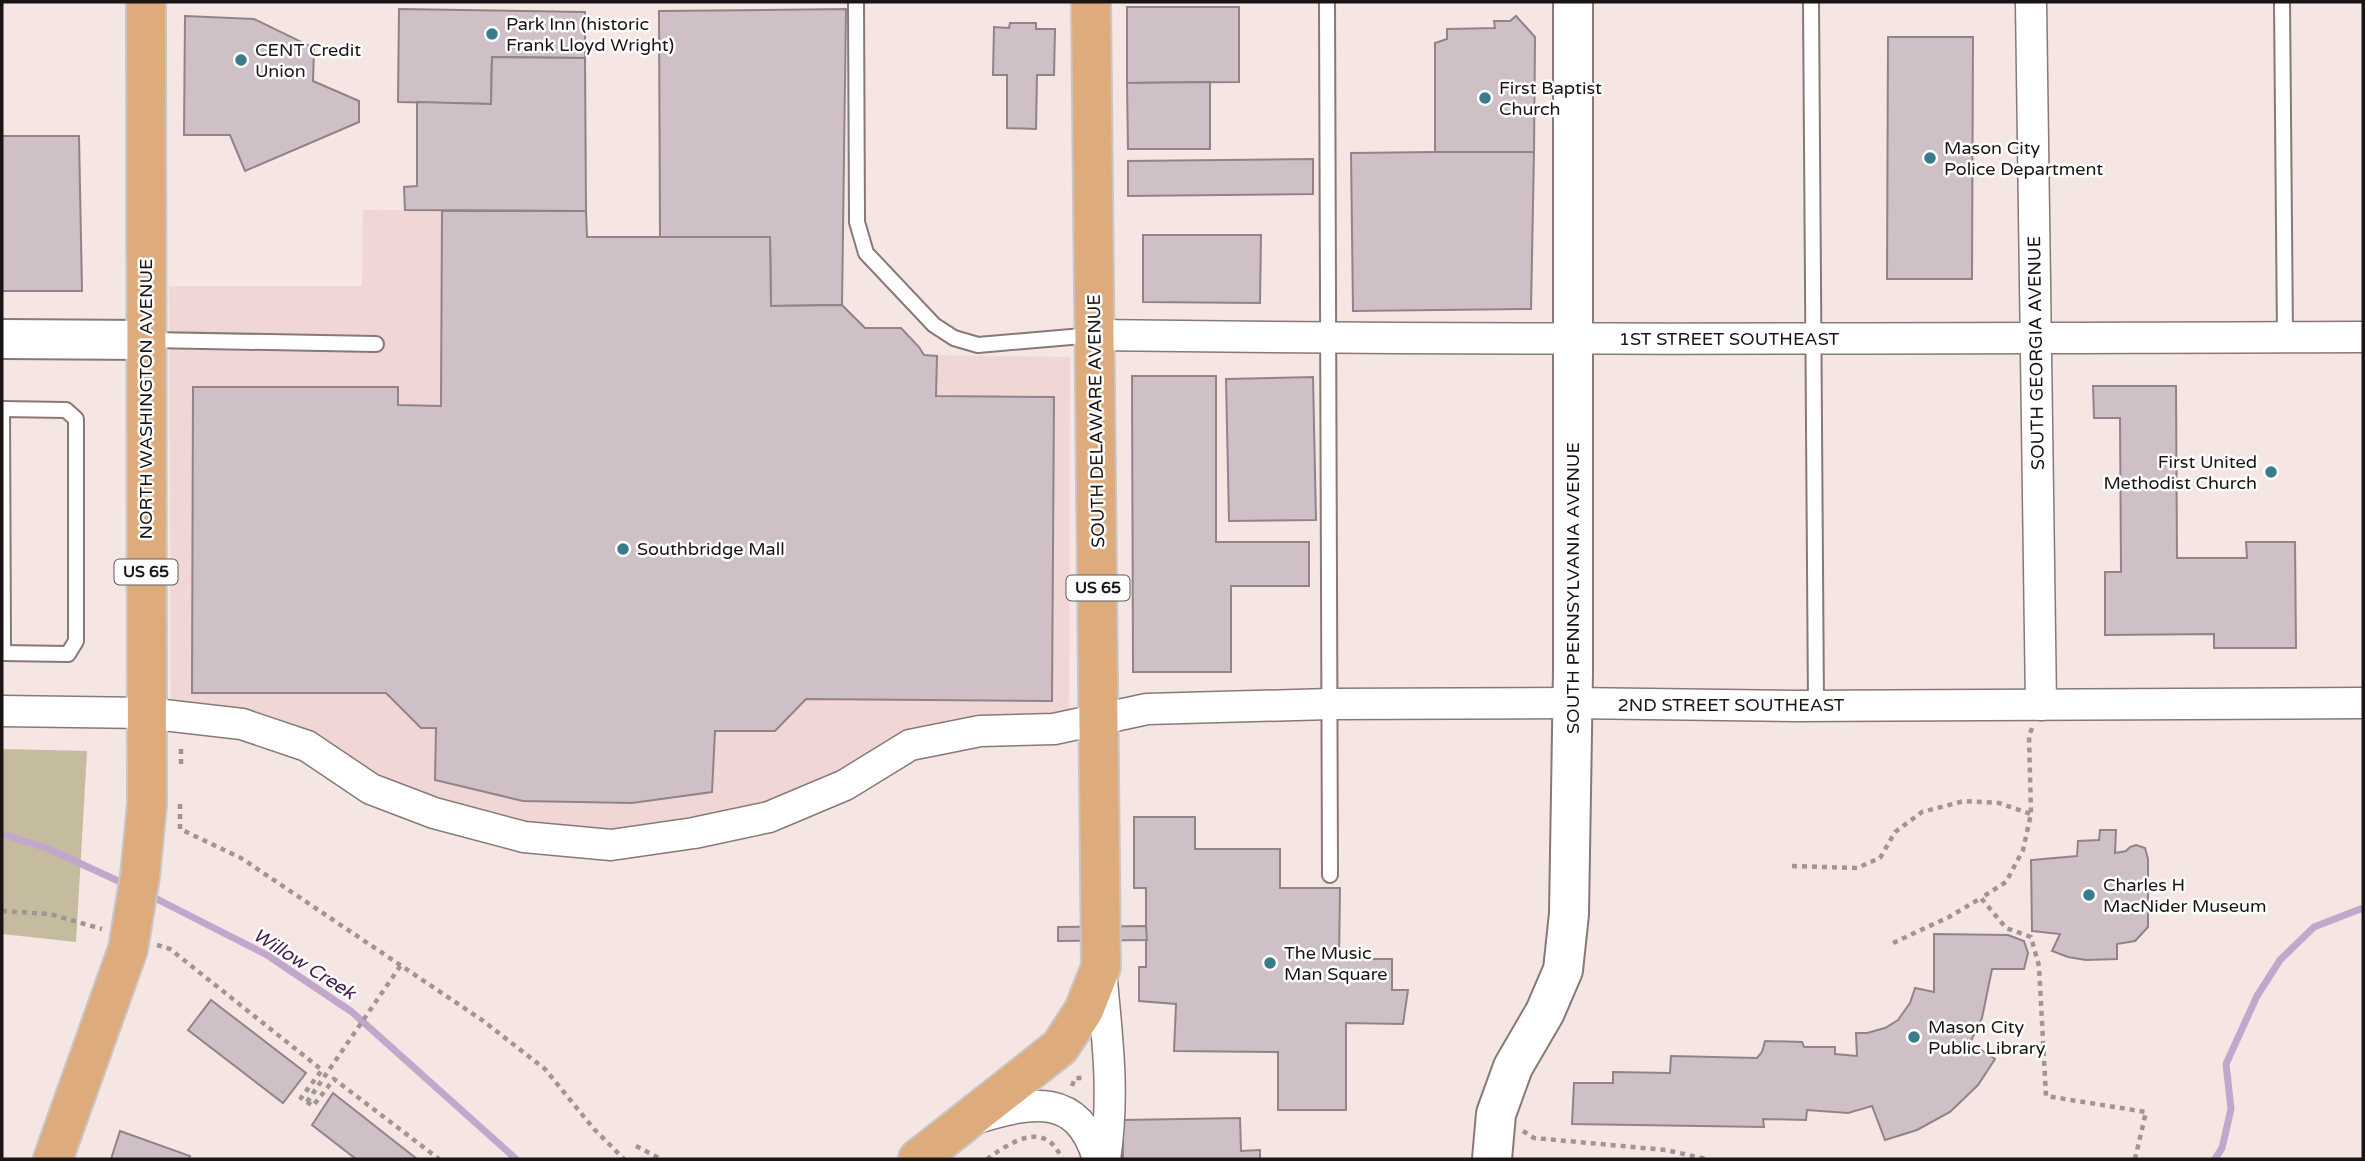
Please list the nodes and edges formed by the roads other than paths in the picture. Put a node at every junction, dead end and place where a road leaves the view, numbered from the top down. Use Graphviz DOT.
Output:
graph roads {
  1 [pos="146,2"];
  2 [pos="856,2"];
  3 [pos="1091,2"];
  4 [pos="1327,2"];
  5 [pos="1573,2"];
  6 [pos="1811,2"];
  7 [pos="2031,2"];
  8 [pos="2282,2"];
  9 [pos="1095,335"];
  10 [pos="2285,337"];
  11 [pos="2363,337"];
  12 [pos="2,338"];
  13 [pos="1328,338"];
  14 [pos="2035,338"];
  15 [pos="1574,339"];
  16 [pos="146,340"];
  17 [pos="1813,340"];
  18 [pos="376,345"];
  19 [pos="2,409"];
  20 [pos="2,653"];
  21 [pos="1572,703"];
  22 [pos="2363,703"];
  23 [pos="1330,704"];
  24 [pos="2040,705"];
  25 [pos="1816,706"];
  26 [pos="2,711"];
  27 [pos="146,713"];
  28 [pos="1099,720"];
  29 [pos="1330,875"];
  30 [pos="1101,967"];
  31 [pos="970,1120"];
  32 [pos="53,1159"];
  33 [pos="918,1159"];
  34 [pos="1098,1159"];
  35 [pos="1105,1159"];
  36 [pos="1492,1159"];
  1 -- 16 [label="main road, NORTH WASHINGTON AVENUE / US 65"];
  2 -- 9 [label="lane"];
  3 -- 9 [label="main road, SOUTH DELAWARE AVENUE / US 65"];
  4 -- 13 [label="lane"];
  5 -- 15 [label="main road, SOUTH PENNSYLVANIA AVENUE"];
  6 -- 17 [label="lane"];
  7 -- 14 [label="street, SOUTH GEORGIA AVENUE"];
  8 -- 10 [label="lane"];
  9 -- 13 [label="street, 1ST STREET SOUTHEAST"];
  9 -- 28 [label="main road, SOUTH DELAWARE AVENUE / US 65"];
  10 -- 11 [label="street, 1ST STREET SOUTHEAST"];
  10 -- 14 [label="street, 1ST STREET SOUTHEAST"];
  12 -- 16 [label="main road"];
  13 -- 15 [label="street, 1ST STREET SOUTHEAST"];
  13 -- 23 [label="lane"];
  14 -- 17 [label="street, 1ST STREET SOUTHEAST"];
  14 -- 24 [label="street, SOUTH GEORGIA AVENUE"];
  15 -- 17 [label="street, 1ST STREET SOUTHEAST"];
  15 -- 21 [label="main road, SOUTH PENNSYLVANIA AVENUE"];
  16 -- 18 [label="lane"];
  16 -- 27 [label="main road, NORTH WASHINGTON AVENUE / US 65"];
  17 -- 25 [label="lane"];
  19 -- 20 [label="lane"];
  19 -- 20 [label="lane"];
  21 -- 23 [label="street, 2ND STREET SOUTHEAST"];
  21 -- 25 [label="street, 2ND STREET SOUTHEAST"];
  21 -- 36 [label="main road, SOUTH PENNSYLVANIA AVENUE"];
  22 -- 24 [label="street, 2ND STREET SOUTHEAST"];
  23 -- 28 [label="street, 2ND STREET SOUTHEAST"];
  23 -- 29 [label="lane"];
  24 -- 25 [label="street, 2ND STREET SOUTHEAST"];
  26 -- 27 [label="street, 2ND STREET SOUTHEAST"];
  27 -- 28 [label="street, 2ND STREET SOUTHEAST"];
  27 -- 32 [label="main road, NORTH WASHINGTON AVENUE / US 65, bridge"];
  28 -- 30 [label="main road, SOUTH DELAWARE AVENUE / US 65"];
  30 -- 31 [label="main road, SOUTH DELAWARE AVENUE / US 65"];
  30 -- 35 [label="street, SOUTH DELAWARE AVENUE"];
  31 -- 33 [label="main road, US 65"];
  31 -- 34 [label="street"];
}
